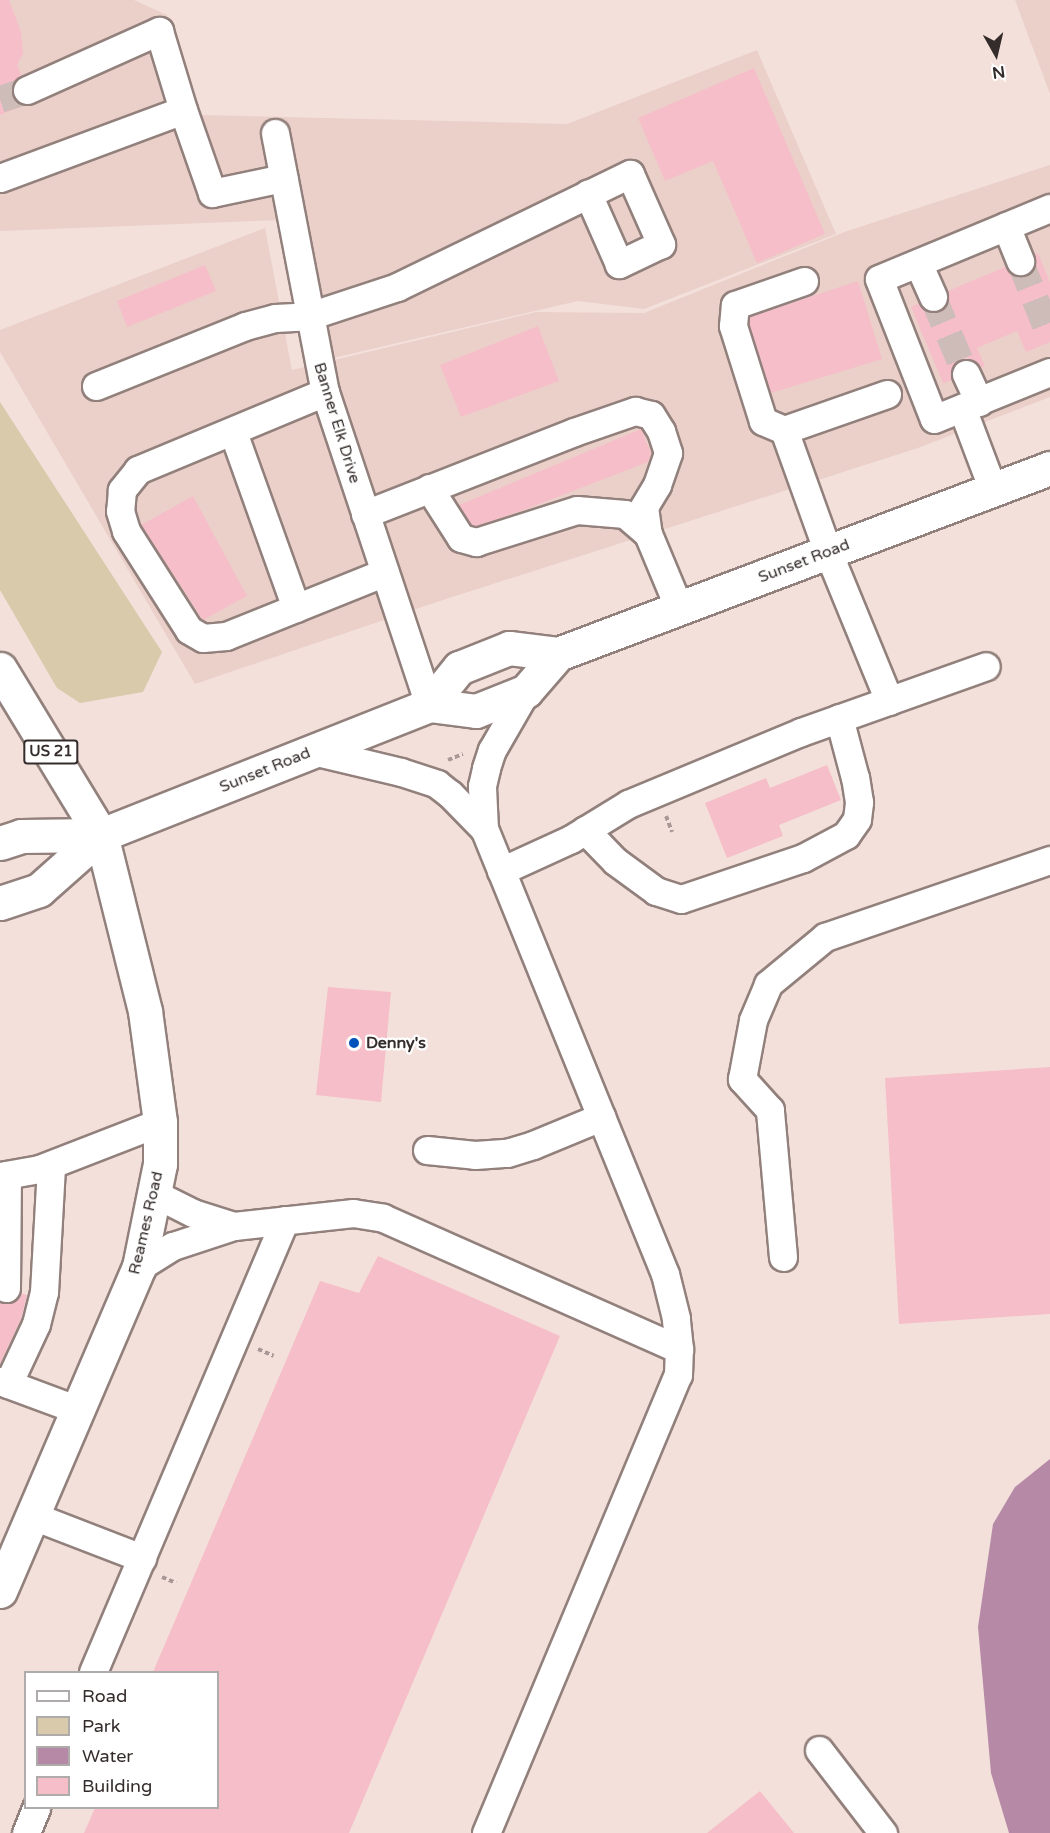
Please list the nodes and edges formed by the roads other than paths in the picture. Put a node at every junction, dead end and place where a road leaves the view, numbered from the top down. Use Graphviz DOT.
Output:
graph roads {
  1 [pos="27,90"];
  2 [pos="183,110"];
  3 [pos="275,134"];
  4 [pos="0,178"];
  5 [pos="283,178"];
  6 [pos="588,194"];
  7 [pos="1050,208"];
  8 [pos="1006,226"];
  9 [pos="1020,261"];
  10 [pos="918,262"];
  11 [pos="804,281"];
  12 [pos="933,297"];
  13 [pos="309,316"];
  14 [pos="1050,372"];
  15 [pos="966,374"];
  16 [pos="96,386"];
  17 [pos="325,392"];
  18 [pos="887,394"];
  19 [pos="971,405"];
  20 [pos="784,430"];
  21 [pos="233,432"];
  22 [pos="1050,468"];
  23 [pos="429,488"];
  24 [pos="993,490"];
  25 [pos="365,514"];
  26 [pos="648,534"];
  27 [pos="828,552"];
  28 [pos="385,572"];
  29 [pos="296,608"];
  30 [pos="679,608"];
  31 [pos="558,654"];
  32 [pos="986,666"];
  33 [pos="0,669"];
  34 [pos="526,691"];
  35 [pos="889,701"];
  36 [pos="429,705"];
  37 [pos="839,718"];
  38 [pos="313,751"];
  39 [pos="484,829"];
  40 [pos="585,830"];
  41 [pos="102,835"];
  42 [pos="0,843"];
  43 [pos="1050,860"];
  44 [pos="501,871"];
  45 [pos="0,903"];
  46 [pos="601,1117"];
  47 [pos="160,1122"];
  48 [pos="427,1150"];
  49 [pos="51,1165"];
  50 [pos="3,1175"];
  51 [pos="155,1194"];
  52 [pos="285,1220"];
  53 [pos="234,1226"];
  54 [pos="3,1240"];
  55 [pos="783,1257"];
  56 [pos="139,1267"];
  57 [pos="6,1288"];
  58 [pos="679,1349"];
  59 [pos="4,1382"];
  60 [pos="78,1410"];
  61 [pos="33,1516"];
  62 [pos="142,1558"];
  63 [pos="0,1590"];
  64 [pos="93,1671"];
  65 [pos="819,1750"];
  66 [pos="36,1809"];
  67 [pos="26,1833"];
  68 [pos="486,1833"];
  69 [pos="883,1833"];
  1 -- 2 [label="street"];
  2 -- 4 [label="street"];
  2 -- 5 [label="street"];
  3 -- 5 [label="street, Banner Elk Drive"];
  5 -- 13 [label="street, Banner Elk Drive"];
  6 -- 13 [label="street"];
  7 -- 8 [label="street"];
  8 -- 9 [label="street"];
  8 -- 10 [label="street"];
  10 -- 12 [label="street"];
  10 -- 19 [label="street"];
  11 -- 20 [label="street"];
  13 -- 16 [label="street"];
  13 -- 17 [label="street, Banner Elk Drive"];
  14 -- 19 [label="street"];
  15 -- 19 [label="street"];
  17 -- 21 [label="street"];
  17 -- 25 [label="street, Banner Elk Drive"];
  18 -- 20 [label="street"];
  19 -- 24 [label="street"];
  20 -- 27 [label="street"];
  21 -- 29 [label="street"];
  21 -- 29 [label="street"];
  22 -- 24 [label="main road, Sunset Road"];
  23 -- 25 [label="street"];
  23 -- 26 [label="street"];
  23 -- 26 [label="street"];
  24 -- 27 [label="main road, Sunset Road"];
  25 -- 28 [label="street, Banner Elk Drive"];
  26 -- 30 [label="street"];
  27 -- 30 [label="main road, Sunset Road"];
  27 -- 35 [label="street"];
  28 -- 29 [label="street"];
  28 -- 36 [label="street, Banner Elk Drive"];
  30 -- 31 [label="main road, Sunset Road"];
  31 -- 34 [label="main road, Sunset Road"];
  31 -- 36 [label="main road, Sunset Road"];
  32 -- 35 [label="street"];
  33 -- 41 [label="main road, US 21"];
  34 -- 36 [label="main road, Sunset Road"];
  34 -- 39 [label="street"];
  35 -- 37 [label="street"];
  36 -- 38 [label="main road, Sunset Road"];
  37 -- 40 [label="street"];
  37 -- 40 [label="street"];
  38 -- 39 [label="street"];
  38 -- 41 [label="main road, Sunset Road"];
  39 -- 44 [label="street"];
  40 -- 44 [label="street"];
  41 -- 42 [label="main road, Sunset Road"];
  41 -- 45 [label="main road, Sunset Road"];
  41 -- 47 [label="main road, Reames Road"];
  43 -- 55 [label="street"];
  44 -- 46 [label="street"];
  46 -- 48 [label="street"];
  46 -- 58 [label="street"];
  47 -- 49 [label="street"];
  47 -- 51 [label="main road, Reames Road"];
  49 -- 50 [label="street"];
  49 -- 59 [label="street"];
  50 -- 54 [label="street"];
  51 -- 53 [label="street"];
  51 -- 56 [label="main road, Reames Road"];
  52 -- 53 [label="street"];
  52 -- 58 [label="street"];
  52 -- 62 [label="street"];
  53 -- 56 [label="street"];
  54 -- 57 [label="street"];
  56 -- 60 [label="main road, Reames Road"];
  58 -- 68 [label="street"];
  59 -- 60 [label="street"];
  60 -- 61 [label="main road, Reames Road"];
  61 -- 62 [label="street"];
  61 -- 63 [label="main road, Reames Road"];
  62 -- 64 [label="street"];
  65 -- 69 [label="street"];
  66 -- 67 [label="street"];
}
